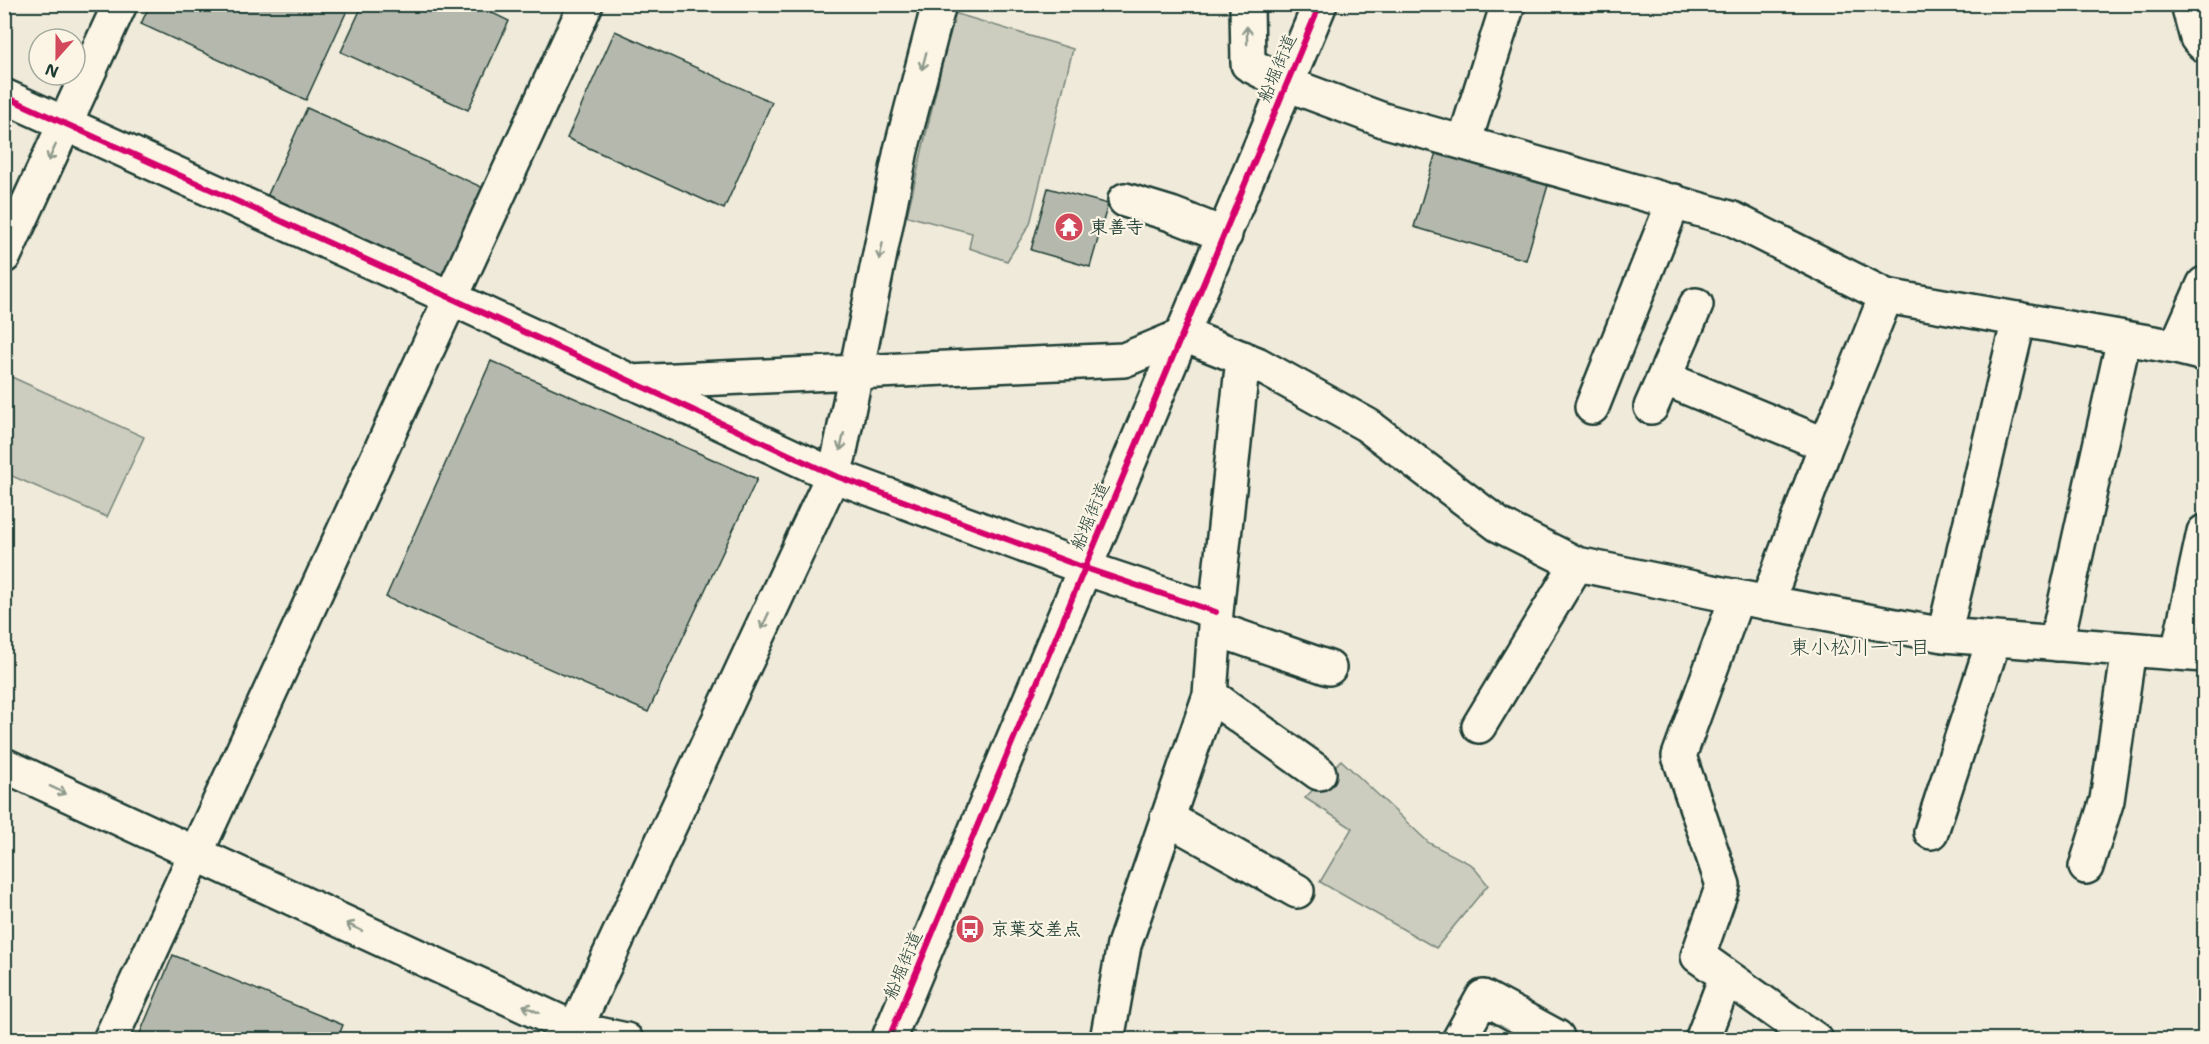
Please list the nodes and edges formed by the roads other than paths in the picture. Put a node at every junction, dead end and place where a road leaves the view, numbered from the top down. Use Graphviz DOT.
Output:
graph roads {
  1 [pos="120,4"];
  2 [pos="586,4"];
  3 [pos="939,4"];
  4 [pos="1247,4"];
  5 [pos="1320,4"];
  6 [pos="1508,4"];
  7 [pos="2188,4"];
  8 [pos="2205,45"];
  9 [pos="1287,84"];
  10 [pos="4,96"];
  11 [pos="65,123"];
  12 [pos="1464,143"];
  13 [pos="1125,200"];
  14 [pos="1674,201"];
  15 [pos="1225,235"];
  16 [pos="4,256"];
  17 [pos="2205,284"];
  18 [pos="1886,296"];
  19 [pos="451,298"];
  20 [pos="1696,305"];
  21 [pos="2019,319"];
  22 [pos="1184,336"];
  23 [pos="2124,338"];
  24 [pos="2190,350"];
  25 [pos="1243,358"];
  26 [pos="856,371"];
  27 [pos="630,382"];
  28 [pos="1592,406"];
  29 [pos="1826,445"];
  30 [pos="833,475"];
  31 [pos="2205,532"];
  32 [pos="1577,564"];
  33 [pos="1085,568"];
  34 [pos="1752,600"];
  35 [pos="1216,621"];
  36 [pos="1944,635"];
  37 [pos="1994,639"];
  38 [pos="2056,644"];
  39 [pos="2129,649"];
  40 [pos="2192,654"];
  41 [pos="1329,668"];
  42 [pos="1210,695"];
  43 [pos="1479,726"];
  44 [pos="4,765"];
  45 [pos="1319,773"];
  46 [pos="1167,818"];
  47 [pos="1931,832"];
  48 [pos="196,854"];
  49 [pos="2086,867"];
  50 [pos="1297,891"];
  51 [pos="1726,977"];
  52 [pos="572,1034"];
  53 [pos="1557,1037"];
  54 [pos="110,1040"];
  55 [pos="626,1040"];
  56 [pos="888,1040"];
  57 [pos="1107,1040"];
  58 [pos="1459,1040"];
  59 [pos="1702,1040"];
  60 [pos="1816,1040"];
  1 -- 11 [label="street"];
  2 -- 19 [label="street"];
  3 -- 26 [label="street, one-way"];
  9 -- 4 [label="street, one-way"];
  5 -- 9 [label="street, 船堀街道"];
  6 -- 12 [label="street"];
  7 -- 8 [label="street"];
  9 -- 12 [label="street"];
  9 -- 15 [label="street, 船堀街道"];
  10 -- 11 [label="street"];
  11 -- 16 [label="street, one-way"];
  11 -- 19 [label="street"];
  12 -- 14 [label="street"];
  13 -- 15 [label="street"];
  14 -- 18 [label="street"];
  14 -- 28 [label="street"];
  15 -- 22 [label="street, 船堀街道"];
  17 -- 24 [label="street"];
  18 -- 21 [label="street"];
  18 -- 29 [label="street"];
  19 -- 27 [label="street"];
  19 -- 48 [label="street"];
  20 -- 29 [label="street"];
  21 -- 23 [label="street"];
  21 -- 36 [label="street"];
  22 -- 25 [label="street"];
  22 -- 26 [label="street"];
  22 -- 33 [label="street, 船堀街道"];
  23 -- 24 [label="street"];
  23 -- 38 [label="street"];
  25 -- 32 [label="street"];
  25 -- 35 [label="street"];
  26 -- 27 [label="street"];
  26 -- 30 [label="street, one-way"];
  27 -- 30 [label="street"];
  29 -- 34 [label="street"];
  30 -- 33 [label="street"];
  30 -- 52 [label="street, one-way"];
  31 -- 40 [label="street"];
  32 -- 34 [label="street"];
  32 -- 43 [label="street"];
  33 -- 35 [label="street"];
  33 -- 56 [label="street, 船堀街道"];
  34 -- 36 [label="street"];
  34 -- 51 [label="street"];
  35 -- 41 [label="street"];
  35 -- 42 [label="street"];
  36 -- 37 [label="street"];
  37 -- 38 [label="street"];
  37 -- 47 [label="street"];
  38 -- 39 [label="street"];
  39 -- 40 [label="street"];
  39 -- 49 [label="street"];
  42 -- 45 [label="street"];
  42 -- 46 [label="street"];
  44 -- 48 [label="street, one-way"];
  46 -- 50 [label="street"];
  46 -- 57 [label="street"];
  52 -- 48 [label="street, one-way"];
  48 -- 54 [label="street"];
  51 -- 59 [label="street"];
  51 -- 60 [label="street"];
  52 -- 55 [label="street"];
  53 -- 58 [label="street"];
}
